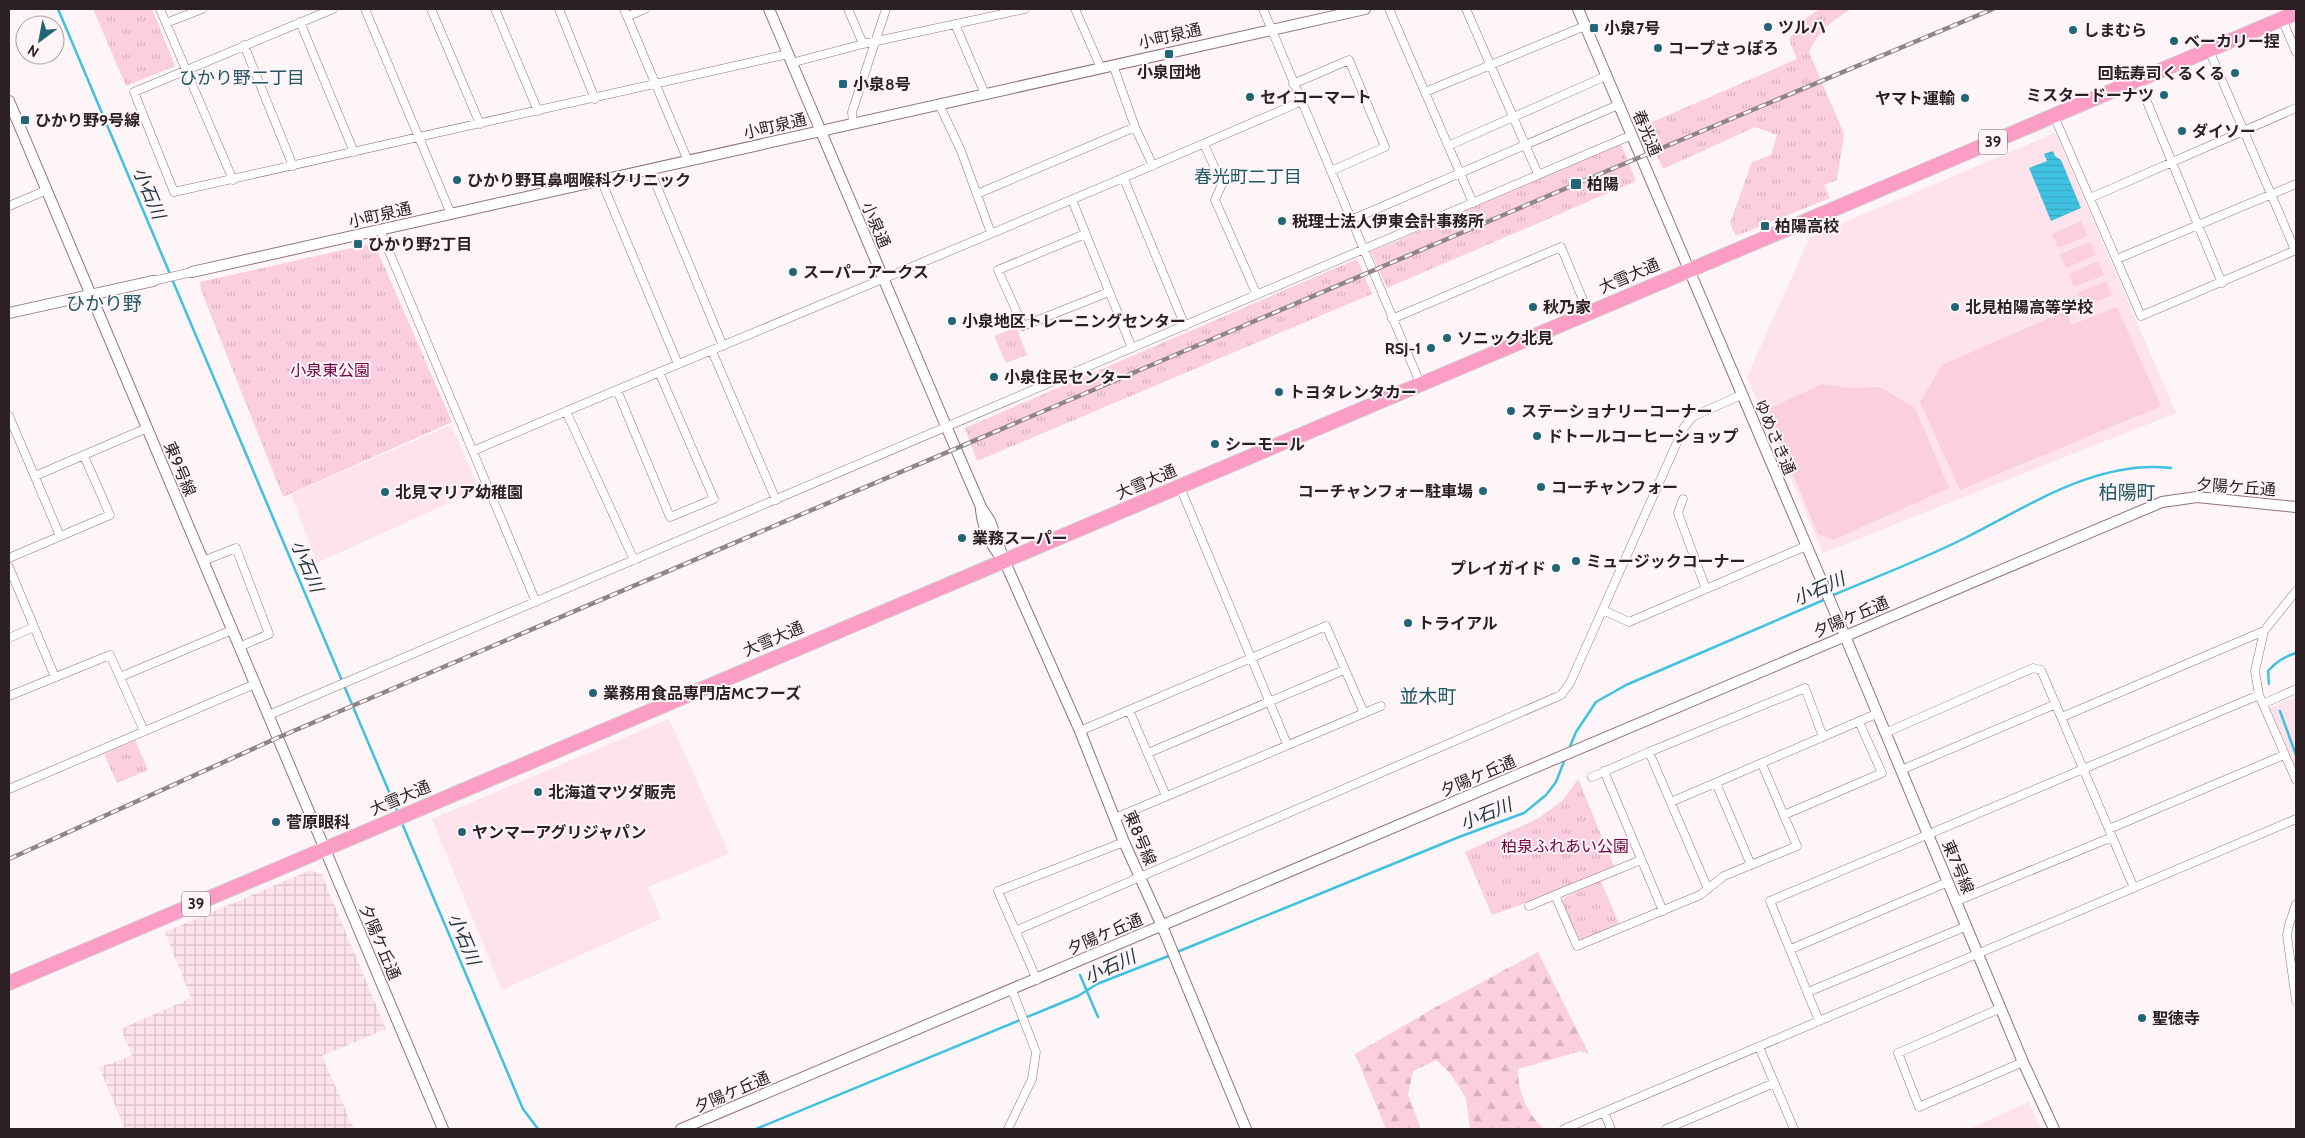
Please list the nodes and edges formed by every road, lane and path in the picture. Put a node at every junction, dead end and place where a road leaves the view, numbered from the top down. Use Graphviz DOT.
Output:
graph roads {
  1 [pos="160,9"];
  2 [pos="202,9"];
  3 [pos="332,9"];
  4 [pos="365,9"];
  5 [pos="431,9"];
  6 [pos="495,9"];
  7 [pos="559,9"];
  8 [pos="645,9"];
  9 [pos="769,9"];
  10 [pos="848,9"];
  11 [pos="886,9"];
  12 [pos="1025,9"];
  13 [pos="1076,9"];
  14 [pos="1262,9"];
  15 [pos="1365,9"];
  16 [pos="1389,9"];
  17 [pos="1466,9"];
  18 [pos="1578,9"];
  19 [pos="626,13"];
  20 [pos="2296,13"];
  21 [pos="2282,19"];
  22 [pos="300,22"];
  23 [pos="166,23"];
  24 [pos="955,24"];
  25 [pos="1585,26"];
  26 [pos="1271,29"];
  27 [pos="875,42"];
  28 [pos="863,44"];
  29 [pos="244,45"];
  30 [pos="2209,50"];
  31 [pos="2296,52"];
  32 [pos="789,58"];
  33 [pos="1113,65"];
  34 [pos="1492,65"];
  35 [pos="1101,68"];
  36 [pos="186,70"];
  37 [pos="1606,76"];
  38 [pos="2138,80"];
  39 [pos="655,84"];
  40 [pos="1293,84"];
  41 [pos="1425,92"];
  42 [pos="985,94"];
  43 [pos="595,98"];
  44 [pos="9,101"];
  45 [pos="1300,102"];
  46 [pos="939,104"];
  47 [pos="1618,104"];
  48 [pos="2296,108"];
  49 [pos="538,111"];
  50 [pos="2054,116"];
  51 [pos="1514,117"];
  52 [pos="480,124"];
  53 [pos="853,124"];
  54 [pos="1135,127"];
  55 [pos="821,131"];
  56 [pos="2245,131"];
  57 [pos="1632,136"];
  58 [pos="419,138"];
  59 [pos="1204,144"];
  60 [pos="1525,144"];
  61 [pos="1448,146"];
  62 [pos="354,152"];
  63 [pos="688,161"];
  64 [pos="2172,162"];
  65 [pos="293,166"];
  66 [pos="1153,166"];
  67 [pos="650,170"];
  68 [pos="1331,171"];
  69 [pos="1460,172"];
  70 [pos="1538,174"];
  71 [pos="1124,179"];
  72 [pos="233,180"];
  73 [pos="601,180"];
  74 [pos="2296,184"];
  75 [pos="47,190"];
  76 [pos="977,194"];
  77 [pos="2271,195"];
  78 [pos="2090,198"];
  79 [pos="1072,200"];
  80 [pos="1473,203"];
  81 [pos="9,206"];
  82 [pos="451,214"];
  83 [pos="1351,220"];
  84 [pos="2199,224"];
  85 [pos="380,230"];
  86 [pos="991,233"];
  87 [pos="1085,234"];
  88 [pos="1363,250"];
  89 [pos="2296,250"];
  90 [pos="2117,259"];
  91 [pos="1689,269"];
  92 [pos="192,272"];
  93 [pos="882,278"];
  94 [pos="153,281"];
  95 [pos="2222,283"];
  96 [pos="1109,292"];
  97 [pos="90,295"];
  98 [pos="1256,295"];
  99 [pos="1588,312"];
  100 [pos="9,313"];
  101 [pos="1392,319"];
  102 [pos="1185,326"];
  103 [pos="723,346"];
  104 [pos="1132,348"];
  105 [pos="712,351"];
  106 [pos="678,364"];
  107 [pos="659,372"];
  108 [pos="1420,383"];
  109 [pos="617,390"];
  110 [pos="1741,396"];
  111 [pos="566,411"];
  112 [pos="9,416"];
  113 [pos="946,426"];
  114 [pos="146,428"];
  115 [pos="473,451"];
  116 [pos="84,456"];
  117 [pos="35,476"];
  118 [pos="1180,487"];
  119 [pos="1683,499"];
  120 [pos="776,500"];
  121 [pos="2296,507"];
  122 [pos="60,536"];
  123 [pos="1806,546"];
  124 [pos="9,558"];
  125 [pos="203,560"];
  126 [pos="634,560"];
  127 [pos="1004,560"];
  128 [pos="9,567"];
  129 [pos="11,580"];
  130 [pos="1706,589"];
  131 [pos="2296,591"];
  132 [pos="536,602"];
  133 [pos="1602,610"];
  134 [pos="1836,616"];
  135 [pos="34,627"];
  136 [pos="232,630"];
  137 [pos="2264,631"];
  138 [pos="1845,636"];
  139 [pos="9,638"];
  140 [pos="239,647"];
  141 [pos="1252,658"];
  142 [pos="1344,670"];
  143 [pos="56,677"];
  144 [pos="120,677"];
  145 [pos="255,684"];
  146 [pos="2296,690"];
  147 [pos="9,696"];
  148 [pos="2259,696"];
  149 [pos="1270,702"];
  150 [pos="2056,704"];
  151 [pos="2263,704"];
  152 [pos="1381,706"];
  153 [pos="1129,710"];
  154 [pos="1364,713"];
  155 [pos="1876,714"];
  156 [pos="269,715"];
  157 [pos="2062,717"];
  158 [pos="1859,722"];
  159 [pos="144,731"];
  160 [pos="1080,731"];
  161 [pos="1885,733"];
  162 [pos="1823,737"];
  163 [pos="1288,744"];
  164 [pos="1649,752"];
  165 [pos="1148,753"];
  166 [pos="2284,755"];
  167 [pos="1762,764"];
  168 [pos="2084,769"];
  169 [pos="1901,770"];
  170 [pos="1604,771"];
  171 [pos="1592,777"];
  172 [pos="2296,780"];
  173 [pos="1716,783"];
  174 [pos="9,789"];
  175 [pos="1166,796"];
  176 [pos="1670,802"];
  177 [pos="1784,815"];
  178 [pos="1115,818"];
  179 [pos="2296,819"];
  180 [pos="2109,829"];
  181 [pos="1928,835"];
  182 [pos="2112,837"];
  183 [pos="1124,842"];
  184 [pos="325,849"];
  185 [pos="1641,860"];
  186 [pos="1751,865"];
  187 [pos="1140,877"];
  188 [pos="1948,882"];
  189 [pos="1708,888"];
  190 [pos="2134,888"];
  191 [pos="1555,895"];
  192 [pos="1957,901"];
  193 [pos="2296,904"];
  194 [pos="1529,906"];
  195 [pos="1663,911"];
  196 [pos="1162,926"];
  197 [pos="1968,926"];
  198 [pos="1015,931"];
  199 [pos="1790,949"];
  200 [pos="1980,954"];
  201 [pos="1037,980"];
  202 [pos="9,983"];
  203 [pos="1012,990"];
  204 [pos="1808,992"];
  205 [pos="2296,1001"];
  206 [pos="2001,1008"];
  207 [pos="1819,1020"];
  208 [pos="1758,1047"];
  209 [pos="2023,1062"];
  210 [pos="1774,1083"];
  211 [pos="1604,1112"];
  212 [pos="439,1128"];
  213 [pos="681,1129"];
  214 [pos="1008,1129"];
  215 [pos="1246,1129"];
  216 [pos="1564,1129"];
  217 [pos="1611,1129"];
  218 [pos="1666,1129"];
  219 [pos="1794,1129"];
  220 [pos="2054,1129"];
  1 -- 23 [label="street"];
  2 -- 23 [label="street"];
  3 -- 22 [label="street"];
  4 -- 58 [label="street"];
  5 -- 52 [label="street"];
  6 -- 49 [label="street"];
  7 -- 43 [label="street"];
  8 -- 19 [label="street"];
  9 -- 32 [label="street, 小泉通"];
  10 -- 28 [label="street"];
  11 -- 27 [label="street"];
  12 -- 24 [label="street"];
  13 -- 35 [label="street"];
  14 -- 26 [label="street"];
  15 -- 26 [label="street, 小町泉通"];
  16 -- 41 [label="street"];
  17 -- 34 [label="street"];
  18 -- 25 [label="street, 春光通"];
  19 -- 39 [label="street"];
  20 -- 21 [label="highway, 大雪大通 / 39"];
  21 -- 30 [label="highway, 大雪大通 / 39"];
  21 -- 31 [label="street"];
  22 -- 29 [label="street"];
  22 -- 62 [label="street"];
  23 -- 36 [label="street"];
  24 -- 27 [label="street"];
  24 -- 42 [label="street"];
  25 -- 34 [label="street"];
  25 -- 37 [label="street, 春光通"];
  26 -- 33 [label="street, 小町泉通"];
  26 -- 40 [label="street"];
  27 -- 28 [label="street"];
  27 -- 53 [label="street"];
  28 -- 32 [label="street"];
  29 -- 36 [label="street"];
  29 -- 65 [label="street"];
  30 -- 38 [label="highway, 大雪大通 / 39"];
  30 -- 56 [label="street"];
  32 -- 39 [label="street"];
  32 -- 55 [label="street, 小泉通"];
  33 -- 35 [label="street, 小町泉通"];
  33 -- 54 [label="street"];
  34 -- 41 [label="street"];
  34 -- 51 [label="street"];
  35 -- 42 [label="street, 小町泉通"];
  36 -- 72 [label="street"];
  36 -- 72 [label="street"];
  37 -- 47 [label="street, 春光通"];
  37 -- 51 [label="street"];
  38 -- 50 [label="highway, 大雪大通 / 39"];
  38 -- 64 [label="street"];
  39 -- 43 [label="street"];
  39 -- 63 [label="street"];
  40 -- 45 [label="street"];
  40 -- 68 [label="street"];
  41 -- 61 [label="street"];
  42 -- 46 [label="street, 小町泉通"];
  43 -- 49 [label="street"];
  44 -- 75 [label="street, 東9号線"];
  45 -- 59 [label="street"];
  45 -- 68 [label="street"];
  46 -- 53 [label="street, 小町泉通"];
  46 -- 76 [label="street"];
  47 -- 57 [label="street, 春光通"];
  47 -- 60 [label="street"];
  48 -- 56 [label="street"];
  49 -- 52 [label="street"];
  50 -- 78 [label="street"];
  50 -- 91 [label="highway, 大雪大通 / 39"];
  51 -- 60 [label="street"];
  51 -- 61 [label="street"];
  52 -- 58 [label="street"];
  53 -- 55 [label="street, 小町泉通"];
  54 -- 66 [label="street"];
  54 -- 76 [label="street"];
  55 -- 63 [label="street, 小町泉通"];
  55 -- 93 [label="street, 小泉通"];
  56 -- 64 [label="street"];
  56 -- 77 [label="street"];
  57 -- 70 [label="street"];
  57 -- 91 [label="street, 春光通"];
  58 -- 62 [label="street"];
  58 -- 82 [label="street"];
  59 -- 66 [label="street"];
  59 -- 98 [label="street"];
  60 -- 69 [label="street"];
  60 -- 70 [label="street"];
  61 -- 69 [label="street"];
  62 -- 65 [label="street"];
  63 -- 67 [label="street, 小町泉通"];
  64 -- 78 [label="street"];
  64 -- 84 [label="street"];
  65 -- 72 [label="street"];
  66 -- 71 [label="street"];
  67 -- 73 [label="street, 小町泉通"];
  67 -- 103 [label="street"];
  68 -- 83 [label="street"];
  69 -- 80 [label="street"];
  69 -- 83 [label="street"];
  70 -- 80 [label="street"];
  71 -- 79 [label="street"];
  71 -- 102 [label="street"];
  73 -- 82 [label="street, 小町泉通"];
  73 -- 106 [label="street"];
  74 -- 77 [label="street"];
  75 -- 81 [label="street"];
  75 -- 97 [label="street, 東9号線"];
  76 -- 86 [label="street"];
  77 -- 84 [label="street"];
  77 -- 89 [label="street"];
  78 -- 90 [label="street"];
  79 -- 86 [label="street"];
  79 -- 87 [label="street"];
  80 -- 88 [label="street"];
  82 -- 85 [label="street, 小町泉通"];
  83 -- 88 [label="street"];
  84 -- 90 [label="street"];
  84 -- 95 [label="street"];
  85 -- 92 [label="street, 小町泉通"];
  85 -- 115 [label="street"];
  86 -- 93 [label="street"];
  87 -- 96 [label="street"];
  87 -- 96 [label="street"];
  88 -- 98 [label="street"];
  88 -- 101 [label="street"];
  89 -- 95 [label="street"];
  90 -- 95 [label="street"];
  91 -- 99 [label="highway, 大雪大通 / 39"];
  91 -- 110 [label="street, ゆめさき通"];
  92 -- 94 [label="street"];
  93 -- 103 [label="street"];
  93 -- 113 [label="street, 小泉通"];
  94 -- 97 [label="street"];
  96 -- 104 [label="street"];
  97 -- 100 [label="street"];
  97 -- 114 [label="street, 東9号線"];
  98 -- 102 [label="street"];
  99 -- 101 [label="street"];
  99 -- 108 [label="highway, 大雪大通 / 39"];
  101 -- 108 [label="street"];
  102 -- 104 [label="street"];
  103 -- 105 [label="street"];
  104 -- 113 [label="street"];
  105 -- 106 [label="street"];
  105 -- 120 [label="street"];
  106 -- 107 [label="street"];
  107 -- 109 [label="street"];
  107 -- 109 [label="street"];
  108 -- 118 [label="highway, 大雪大通 / 39"];
  109 -- 111 [label="street"];
  110 -- 123 [label="street, ゆめさき通"];
  110 -- 133 [label="street"];
  111 -- 115 [label="street"];
  111 -- 126 [label="street"];
  112 -- 117 [label="street"];
  113 -- 120 [label="street"];
  113 -- 127 [label="street, 小泉通"];
  114 -- 116 [label="street"];
  114 -- 125 [label="street, 東9号線"];
  115 -- 132 [label="street"];
  116 -- 117 [label="street"];
  116 -- 122 [label="street"];
  117 -- 122 [label="street"];
  118 -- 127 [label="highway, 大雪大通 / 39"];
  118 -- 141 [label="street"];
  119 -- 130 [label="street"];
  120 -- 126 [label="street"];
  121 -- 138 [label="street, 夕陽ケ丘通"];
  122 -- 124 [label="street"];
  123 -- 130 [label="street"];
  123 -- 134 [label="street, ゆめさき通"];
  125 -- 136 [label="street, 東9号線"];
  125 -- 140 [label="street"];
  126 -- 132 [label="street"];
  127 -- 160 [label="street, 東8号線"];
  127 -- 184 [label="highway, 大雪大通 / 39"];
  128 -- 129 [label="street"];
  129 -- 135 [label="street"];
  130 -- 133 [label="street"];
  131 -- 137 [label="street"];
  132 -- 156 [label="street"];
  133 -- 187 [label="street"];
  134 -- 138 [label="street, 東7号線"];
  135 -- 139 [label="street"];
  135 -- 143 [label="street"];
  136 -- 140 [label="street, 東9号線"];
  136 -- 144 [label="street"];
  137 -- 148 [label="street"];
  137 -- 157 [label="street"];
  138 -- 155 [label="street, 東7号線"];
  138 -- 196 [label="street, 夕陽ケ丘通"];
  140 -- 145 [label="street, 東9号線"];
  141 -- 142 [label="street"];
  141 -- 149 [label="street"];
  141 -- 153 [label="street"];
  142 -- 149 [label="street"];
  142 -- 154 [label="street"];
  143 -- 144 [label="street"];
  143 -- 147 [label="street"];
  144 -- 159 [label="street"];
  145 -- 156 [label="street, 東9号線"];
  145 -- 159 [label="street"];
  146 -- 151 [label="street"];
  148 -- 151 [label="street"];
  148 -- 168 [label="street"];
  149 -- 163 [label="street"];
  149 -- 165 [label="street"];
  150 -- 157 [label="street"];
  150 -- 161 [label="street"];
  150 -- 169 [label="street"];
  151 -- 166 [label="street"];
  152 -- 154 [label="street"];
  153 -- 160 [label="street"];
  153 -- 165 [label="street"];
  154 -- 163 [label="street"];
  155 -- 158 [label="street"];
  155 -- 161 [label="street, 東7号線"];
  156 -- 184 [label="street, 東9号線"];
  157 -- 168 [label="street"];
  158 -- 162 [label="street"];
  158 -- 177 [label="street"];
  159 -- 174 [label="street"];
  160 -- 178 [label="street, 東8号線"];
  161 -- 169 [label="street, 東7号線"];
  162 -- 164 [label="street"];
  162 -- 167 [label="street"];
  163 -- 175 [label="street"];
  164 -- 170 [label="street"];
  164 -- 176 [label="street"];
  165 -- 175 [label="street"];
  166 -- 172 [label="street"];
  166 -- 180 [label="street"];
  167 -- 173 [label="street"];
  167 -- 177 [label="street"];
  168 -- 180 [label="street"];
  168 -- 181 [label="street"];
  169 -- 181 [label="street, 東7号線"];
  170 -- 171 [label="street"];
  170 -- 185 [label="street"];
  173 -- 176 [label="street"];
  173 -- 186 [label="street"];
  175 -- 178 [label="street"];
  176 -- 189 [label="street"];
  177 -- 186 [label="street"];
  178 -- 183 [label="street, 東8号線"];
  179 -- 190 [label="street"];
  180 -- 182 [label="street"];
  181 -- 188 [label="street, 東7号線"];
  181 -- 199 [label="street"];
  182 -- 190 [label="street"];
  182 -- 192 [label="street"];
  183 -- 187 [label="street, 東8号線"];
  183 -- 198 [label="street"];
  184 -- 202 [label="highway, 大雪大通 / 39"];
  184 -- 212 [label="street, 夕陽ケ丘通"];
  185 -- 191 [label="street"];
  185 -- 195 [label="street"];
  186 -- 189 [label="street"];
  187 -- 196 [label="street, 東8号線"];
  187 -- 198 [label="street"];
  188 -- 192 [label="street, 東7号線"];
  188 -- 199 [label="street"];
  189 -- 195 [label="street"];
  190 -- 200 [label="street"];
  191 -- 194 [label="street"];
  191 -- 195 [label="street"];
  192 -- 197 [label="street, 東7号線"];
  193 -- 205 [label="street"];
  196 -- 201 [label="street, 夕陽ケ丘通"];
  196 -- 215 [label="street, 東8号線"];
  197 -- 200 [label="street, 東7号線"];
  197 -- 204 [label="street"];
  198 -- 201 [label="street"];
  199 -- 204 [label="street"];
  200 -- 206 [label="street, 東7号線"];
  200 -- 207 [label="street"];
  201 -- 203 [label="street, 夕陽ケ丘通"];
  203 -- 213 [label="street, 夕陽ケ丘通"];
  203 -- 214 [label="street"];
  204 -- 207 [label="street"];
  206 -- 209 [label="street, 東7号線"];
  206 -- 209 [label="street"];
  207 -- 208 [label="street"];
  208 -- 210 [label="street"];
  208 -- 211 [label="street"];
  209 -- 220 [label="street, 東7号線"];
  210 -- 218 [label="street"];
  210 -- 219 [label="street"];
  211 -- 216 [label="street"];
  211 -- 217 [label="street"];
}
